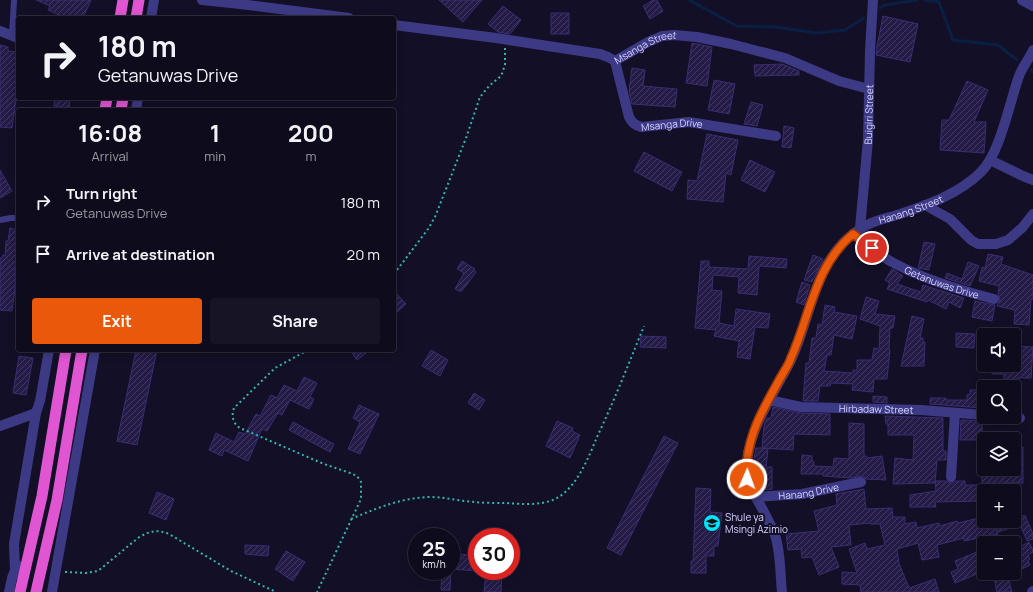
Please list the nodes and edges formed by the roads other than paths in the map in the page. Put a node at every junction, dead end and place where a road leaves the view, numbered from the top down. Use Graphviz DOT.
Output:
graph roads {
  1 [pos="14,0"];
  2 [pos="123,0"];
  3 [pos="139,0"];
  4 [pos="154,0"];
  5 [pos="202,0"];
  6 [pos="873,0"];
  7 [pos="120,16"];
  8 [pos="136,16"];
  9 [pos="151,16"];
  10 [pos="333,16"];
  11 [pos="396,24"];
  12 [pos="0,31"];
  13 [pos="15,37"];
  14 [pos="1033,50"];
  15 [pos="615,61"];
  16 [pos="869,89"];
  17 [pos="776,136"];
  18 [pos="990,160"];
  19 [pos="1033,180"];
  20 [pos="925,205"];
  21 [pos="1033,214"];
  22 [pos="16,218"];
  23 [pos="0,220"];
  24 [pos="856,231"];
  25 [pos="994,299"];
  26 [pos="49,352"];
  27 [pos="66,352"];
  28 [pos="82,352"];
  29 [pos="95,352"];
  30 [pos="769,400"];
  31 [pos="36,413"];
  32 [pos="955,413"];
  33 [pos="977,415"];
  34 [pos="0,426"];
  35 [pos="951,476"];
  36 [pos="861,482"];
  37 [pos="756,497"];
  38 [pos="29,550"];
  39 [pos="15,571"];
  40 [pos="9,592"];
  41 [pos="20,592"];
  42 [pos="36,592"];
  43 [pos="52,592"];
  44 [pos="782,592"];
  1 -- 13 [label="lane"];
  2 -- 7 [label="highway"];
  3 -- 8 [label="highway"];
  4 -- 9 [label="street"];
  5 -- 10 [label="street"];
  6 -- 16 [label="street, Buigiri Street"];
  11 -- 15 [label="street, Msanga Street"];
  12 -- 13 [label="street"];
  14 -- 18 [label="street, Hanang Street"];
  15 -- 16 [label="street, Msanga Street"];
  15 -- 17 [label="street, Msanga Drive"];
  16 -- 24 [label="street, Buigiri Street"];
  18 -- 19 [label="street"];
  18 -- 20 [label="street, Hanang Street"];
  20 -- 21 [label="street"];
  20 -- 24 [label="street, Hanang Street"];
  22 -- 23 [label="lane"];
  24 -- 25 [label="street, Getanuwas Drive"];
  24 -- 30 [label="street, Hanang Street"];
  26 -- 31 [label="street"];
  27 -- 38 [label="highway"];
  28 -- 42 [label="highway"];
  29 -- 43 [label="street"];
  30 -- 32 [label="street, Hirbadaw Street"];
  30 -- 37 [label="street, Hanang Street"];
  31 -- 34 [label="street"];
  31 -- 39 [label="street"];
  32 -- 33 [label="street, Hirbadaw Street"];
  32 -- 35 [label="street"];
  36 -- 37 [label="street, Hanang Drive"];
  37 -- 44 [label="street, Hanang Street"];
  38 -- 39 [label="street"];
  38 -- 41 [label="highway"];
  39 -- 40 [label="street"];
}
